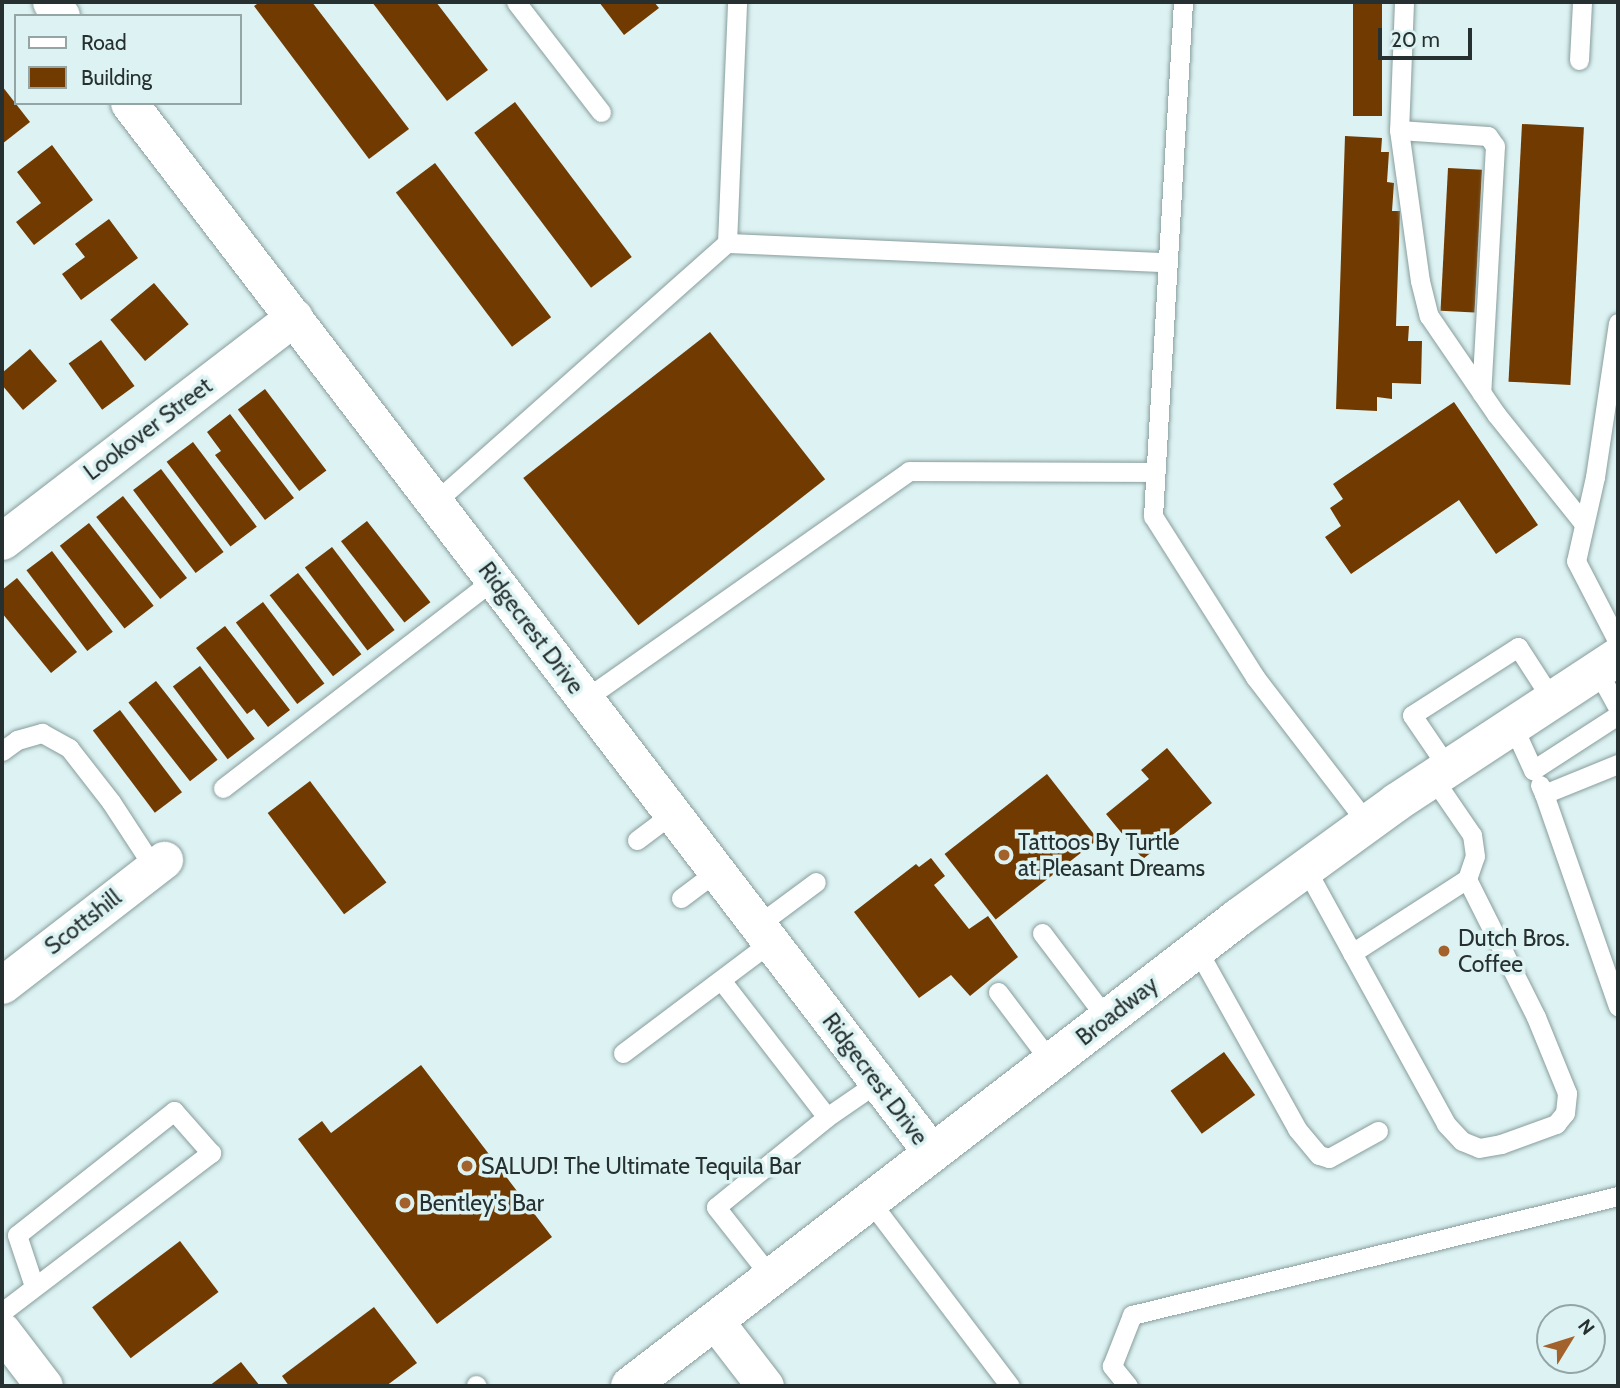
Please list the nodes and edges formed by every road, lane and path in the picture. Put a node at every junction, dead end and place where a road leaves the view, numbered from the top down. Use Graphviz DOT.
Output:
graph roads {
  1 [pos="516,2"];
  2 [pos="737,2"];
  3 [pos="1183,2"];
  4 [pos="1404,2"];
  5 [pos="1582,2"];
  6 [pos="1579,60"];
  7 [pos="131,105"];
  8 [pos="601,112"];
  9 [pos="1399,130"];
  10 [pos="727,243"];
  11 [pos="1168,262"];
  12 [pos="295,317"];
  13 [pos="1618,323"];
  14 [pos="1481,393"];
  15 [pos="1155,472"];
  16 [pos="435,502"];
  17 [pos="1584,524"];
  18 [pos="2,541"];
  19 [pos="494,579"];
  20 [pos="1611,656"];
  21 [pos="1551,698"];
  22 [pos="585,699"];
  23 [pos="1618,708"];
  24 [pos="1618,715"];
  25 [pos="1512,724"];
  26 [pos="2,751"];
  27 [pos="1618,764"];
  28 [pos="1533,770"];
  29 [pos="1440,773"];
  30 [pos="223,788"];
  31 [pos="1544,794"];
  32 [pos="673,813"];
  33 [pos="1368,824"];
  34 [pos="637,840"];
  35 [pos="159,864"];
  36 [pos="1306,869"];
  37 [pos="717,871"];
  38 [pos="1467,879"];
  39 [pos="816,882"];
  40 [pos="681,898"];
  41 [pos="764,933"];
  42 [pos="1041,933"];
  43 [pos="1198,949"];
  44 [pos="1352,953"];
  45 [pos="720,980"];
  46 [pos="2,985"];
  47 [pos="998,992"];
  48 [pos="1618,1006"];
  49 [pos="1107,1019"];
  50 [pos="623,1053"];
  51 [pos="1051,1062"];
  52 [pos="878,1082"];
  53 [pos="827,1117"];
  54 [pos="1378,1131"];
  55 [pos="933,1153"];
  56 [pos="1618,1196"];
  57 [pos="870,1201"];
  58 [pos="771,1277"];
  59 [pos="34,1286"];
  60 [pos="2,1312"];
  61 [pos="715,1321"];
  62 [pos="2,1331"];
  63 [pos="43,1386"];
  64 [pos="630,1386"];
  65 [pos="765,1386"];
  66 [pos="1010,1386"];
  67 [pos="1128,1386"];
  1 -- 8 [label="lane"];
  2 -- 10 [label="lane"];
  3 -- 11 [label="lane"];
  4 -- 9 [label="lane"];
  5 -- 6 [label="lane"];
  7 -- 12 [label="street, Ridgecrest Drive"];
  9 -- 14 [label="lane"];
  9 -- 14 [label="lane"];
  10 -- 11 [label="lane"];
  10 -- 16 [label="lane"];
  11 -- 15 [label="lane"];
  12 -- 16 [label="street, Ridgecrest Drive"];
  12 -- 18 [label="street, Lookover Street"];
  13 -- 17 [label="lane"];
  14 -- 17 [label="lane"];
  15 -- 22 [label="lane"];
  15 -- 33 [label="lane"];
  16 -- 19 [label="street, Ridgecrest Drive"];
  17 -- 20 [label="lane"];
  19 -- 22 [label="street, Ridgecrest Drive"];
  19 -- 30 [label="lane"];
  20 -- 21 [label="main road, Broadway"];
  20 -- 23 [label="lane"];
  21 -- 25 [label="main road, Broadway"];
  21 -- 29 [label="lane"];
  22 -- 32 [label="street, Ridgecrest Drive"];
  24 -- 28 [label="lane"];
  25 -- 28 [label="lane"];
  25 -- 29 [label="main road, Broadway"];
  26 -- 35 [label="lane"];
  27 -- 31 [label="lane"];
  28 -- 31 [label="lane"];
  29 -- 33 [label="main road, Broadway"];
  29 -- 38 [label="lane"];
  31 -- 48 [label="lane"];
  32 -- 34 [label="lane"];
  32 -- 37 [label="street, Ridgecrest Drive"];
  33 -- 36 [label="main road, Broadway"];
  35 -- 46 [label="street, Scottshill"];
  36 -- 43 [label="main road, Broadway"];
  36 -- 44 [label="lane"];
  37 -- 40 [label="lane"];
  37 -- 41 [label="street, Ridgecrest Drive"];
  38 -- 44 [label="lane"];
  38 -- 44 [label="lane"];
  39 -- 41 [label="lane"];
  41 -- 45 [label="lane"];
  41 -- 52 [label="street, Ridgecrest Drive"];
  42 -- 49 [label="lane"];
  43 -- 49 [label="main road, Broadway"];
  43 -- 54 [label="lane"];
  45 -- 50 [label="lane"];
  45 -- 53 [label="lane"];
  47 -- 51 [label="lane"];
  49 -- 51 [label="main road, Broadway"];
  51 -- 55 [label="main road, Broadway"];
  52 -- 53 [label="lane"];
  52 -- 55 [label="street, Ridgecrest Drive"];
  53 -- 58 [label="lane"];
  55 -- 57 [label="main road, Broadway"];
  56 -- 67 [label="lane"];
  57 -- 58 [label="main road, Broadway"];
  57 -- 66 [label="lane"];
  58 -- 61 [label="main road, Broadway"];
  59 -- 59 [label="lane"];
  59 -- 60 [label="lane"];
  61 -- 64 [label="main road, Broadway"];
  61 -- 65 [label="street"];
  62 -- 63 [label="street"];
}
